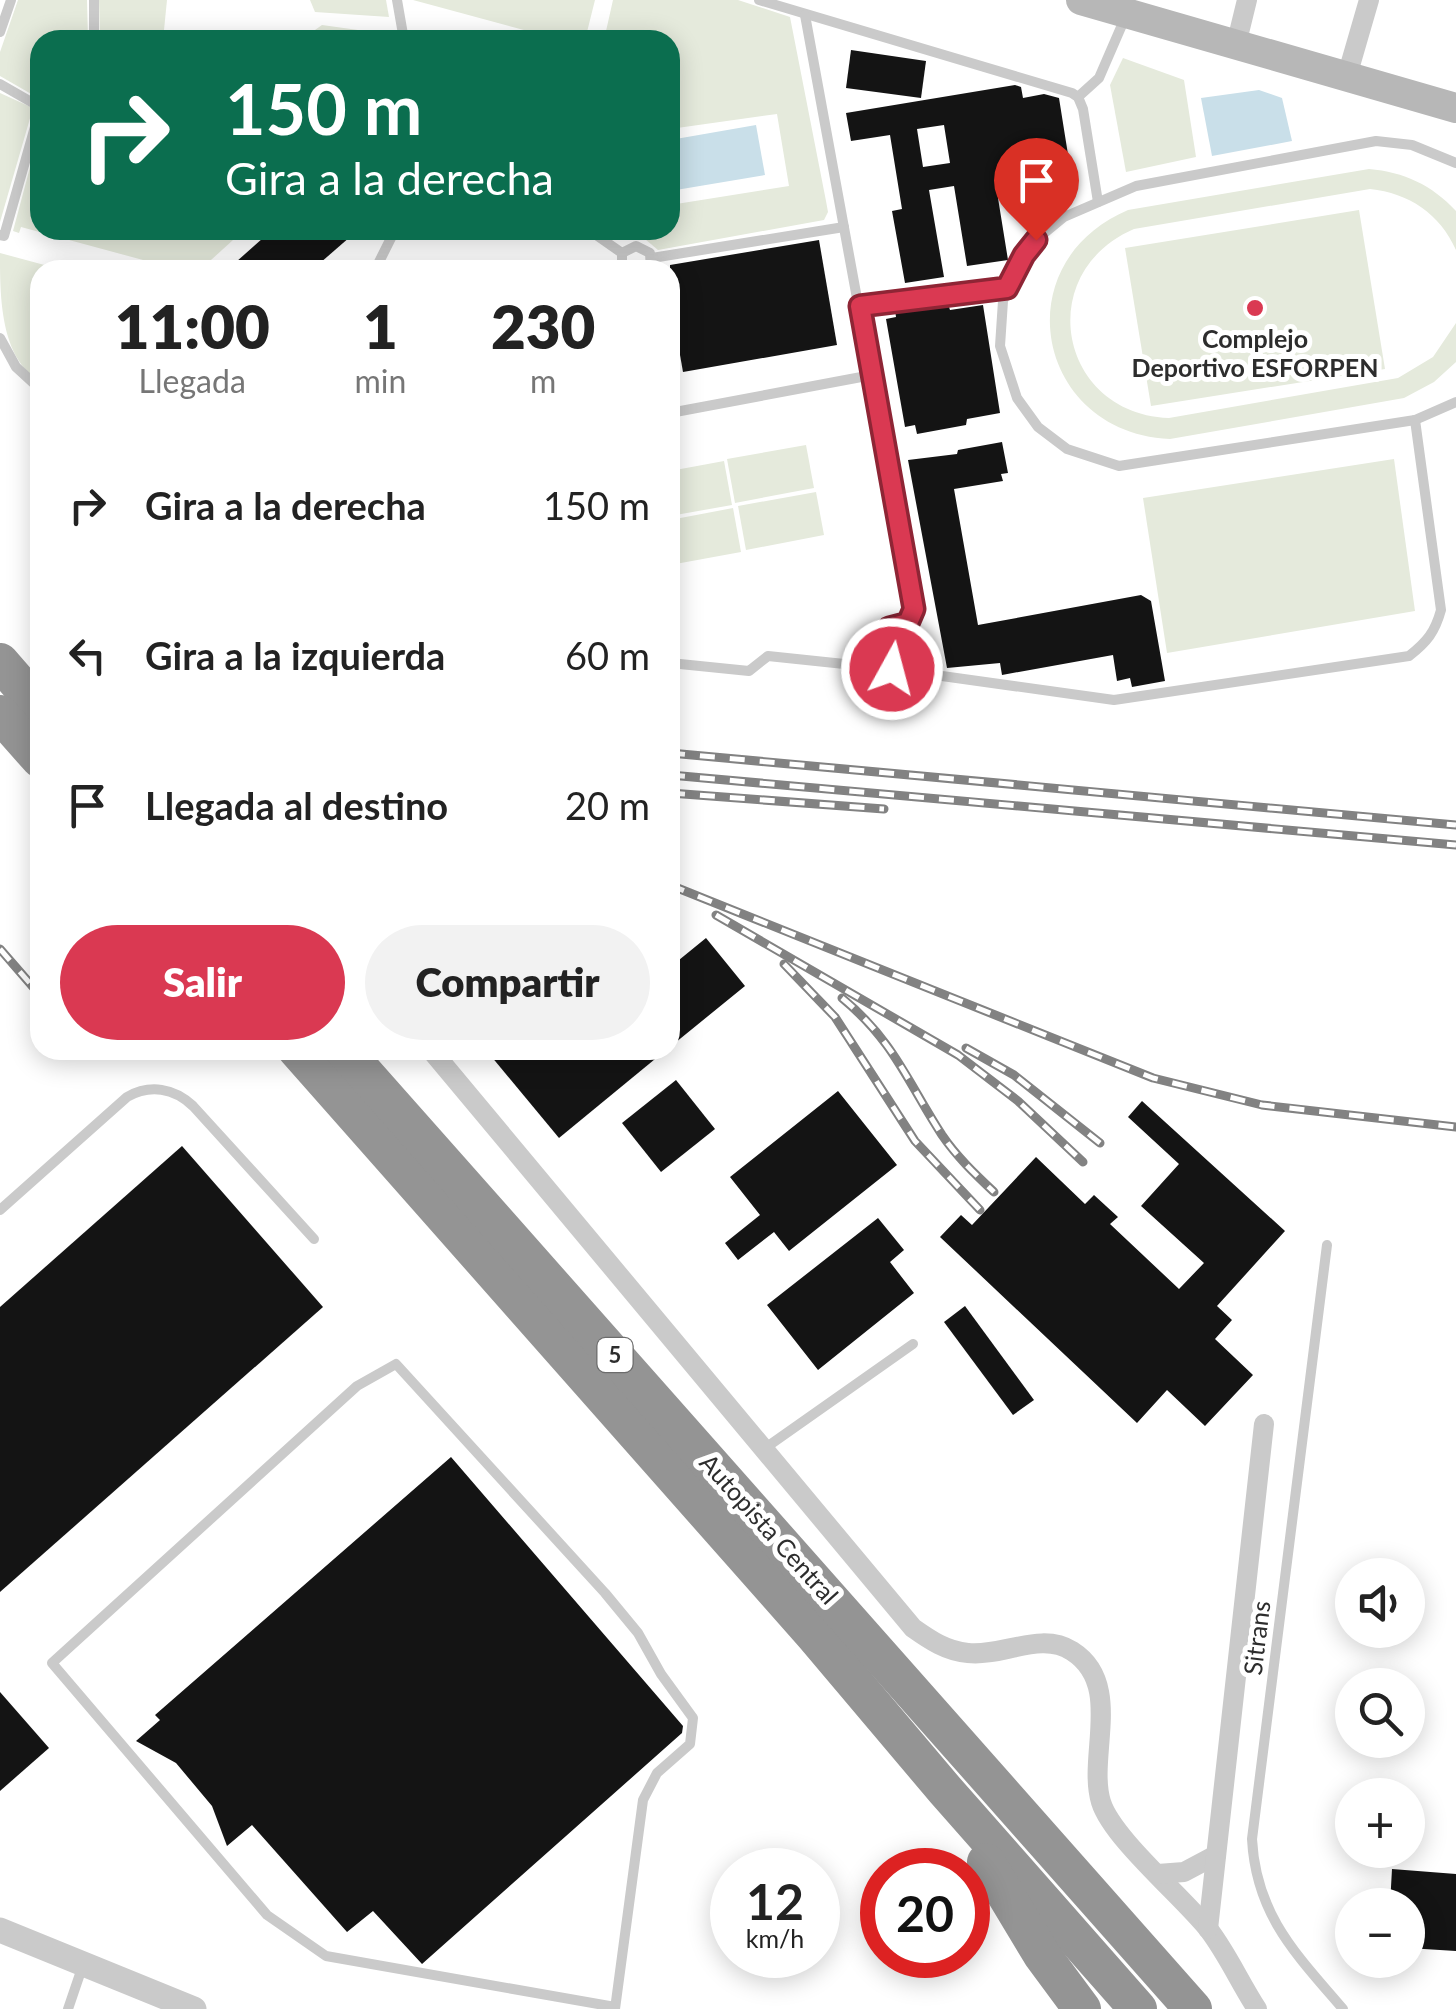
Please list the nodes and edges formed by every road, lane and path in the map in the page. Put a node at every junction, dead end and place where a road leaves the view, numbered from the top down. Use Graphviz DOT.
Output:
graph roads {
  1 [pos="10,0"];
  2 [pos="94,0"];
  3 [pos="397,0"];
  4 [pos="759,0"];
  5 [pos="1081,0"];
  6 [pos="1247,0"];
  7 [pos="1369,0"];
  8 [pos="1128,7"];
  9 [pos="805,15"];
  10 [pos="94,30"];
  11 [pos="402,30"];
  12 [pos="0,32"];
  13 [pos="1236,45"];
  14 [pos="1347,76"];
  15 [pos="0,84"];
  16 [pos="1078,97"];
  17 [pos="30,102"];
  18 [pos="1456,108"];
  19 [pos="30,144"];
  20 [pos="1456,163"];
  21 [pos="1098,202"];
  22 [pos="844,227"];
  23 [pos="0,235"];
  24 [pos="603,240"];
  25 [pos="622,254"];
  26 [pos="622,260"];
  27 [pos="651,260"];
  28 [pos="673,260"];
  29 [pos="1007,288"];
  30 [pos="860,306"];
  31 [pos="0,338"];
  32 [pos="872,374"];
  33 [pos="30,380"];
  34 [pos="1456,402"];
  35 [pos="680,412"];
  36 [pos="1415,420"];
  37 [pos="0,662"];
  38 [pos="680,664"];
  39 [pos="892,669"];
  40 [pos="30,696"];
  41 [pos="0,714"];
  42 [pos="30,748"];
  43 [pos="306,1060"];
  44 [pos="353,1060"];
  45 [pos="439,1060"];
  46 [pos="0,1210"];
  47 [pos="314,1239"];
  48 [pos="1327,1245"];
  49 [pos="912,1344"];
  50 [pos="1264,1424"];
  51 [pos="764,1449"];
  52 [pos="945,1790"];
  53 [pos="1216,1856"];
  54 [pos="1158,1874"];
  55 [pos="1208,1928"];
  56 [pos="0,1930"];
  57 [pos="84,1964"];
  58 [pos="615,2008"];
  59 [pos="68,2009"];
  60 [pos="194,2009"];
  61 [pos="1082,2009"];
  62 [pos="1138,2009"];
  63 [pos="1193,2009"];
  64 [pos="1256,2009"];
  65 [pos="1343,2009"];
  1 -- 12 [label="lane"];
  2 -- 10 [label="lane"];
  3 -- 11 [label="lane"];
  4 -- 9 [label="lane"];
  5 -- 8 [label="main road"];
  6 -- 13 [label="street"];
  7 -- 14 [label="street"];
  8 -- 13 [label="main road"];
  8 -- 16 [label="lane"];
  9 -- 16 [label="lane"];
  9 -- 22 [label="lane"];
  13 -- 14 [label="main road"];
  14 -- 18 [label="main road"];
  15 -- 17 [label="lane"];
  16 -- 21 [label="lane"];
  19 -- 23 [label="lane"];
  20 -- 21 [label="lane"];
  21 -- 29 [label="lane"];
  22 -- 28 [label="lane"];
  22 -- 30 [label="lane"];
  24 -- 25 [label="lane"];
  25 -- 26 [label="lane"];
  25 -- 27 [label="lane"];
  29 -- 30 [label="lane"];
  29 -- 36 [label="lane"];
  30 -- 32 [label="lane"];
  31 -- 33 [label="lane"];
  32 -- 35 [label="lane"];
  32 -- 39 [label="lane"];
  34 -- 36 [label="lane"];
  36 -- 39 [label="lane"];
  37 -- 40 [label="highway, bridge"];
  38 -- 39 [label="lane"];
  41 -- 42 [label="highway, bridge"];
  43 -- 52 [label="highway, Autopista Central / 5"];
  44 -- 63 [label="highway, Autopista Central / 5"];
  45 -- 51 [label="street"];
  46 -- 47 [label="lane"];
  48 -- 65 [label="lane, Sitrans"];
  49 -- 51 [label="lane"];
  50 -- 53 [label="street"];
  51 -- 54 [label="street"];
  52 -- 61 [label="highway"];
  52 -- 62 [label="highway, Autopista Central / 5"];
  53 -- 54 [label="street"];
  53 -- 55 [label="street"];
  54 -- 55 [label="street"];
  55 -- 64 [label="street"];
  56 -- 57 [label="street"];
  57 -- 59 [label="lane"];
  57 -- 60 [label="street"];
  58 -- 58 [label="lane"];
}
